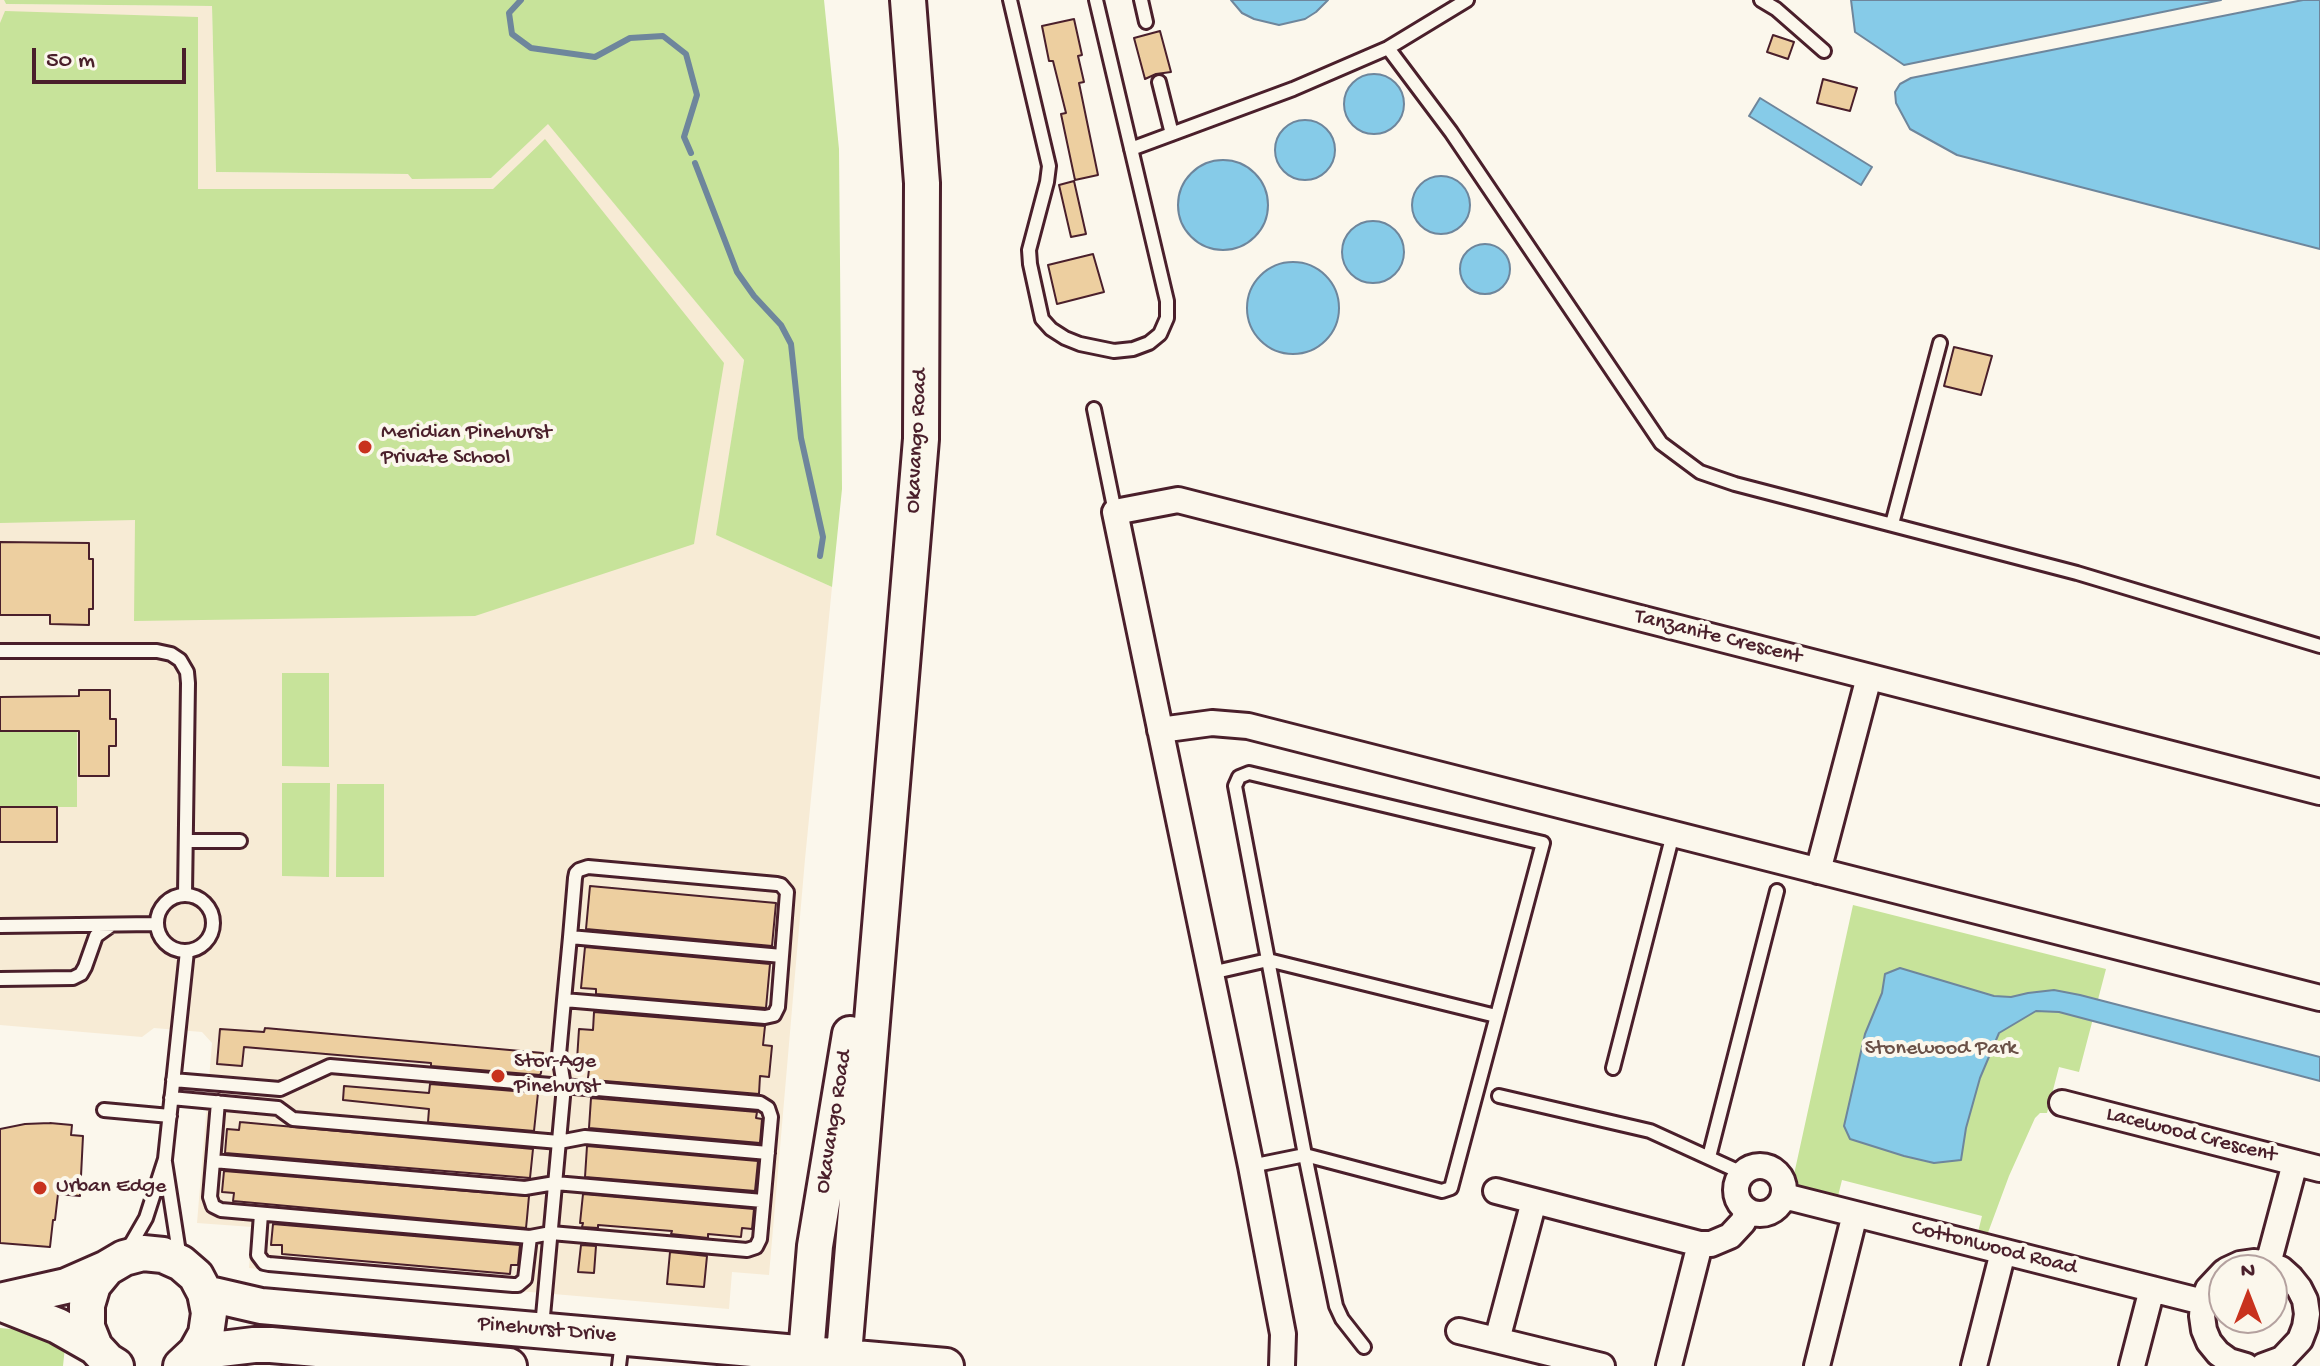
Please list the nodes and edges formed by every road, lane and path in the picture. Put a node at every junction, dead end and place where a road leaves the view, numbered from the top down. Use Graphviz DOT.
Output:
graph roads {
  1 [pos="908,0"];
  2 [pos="1010,0"];
  3 [pos="1096,0"];
  4 [pos="1141,0"];
  5 [pos="1435,0"];
  6 [pos="1467,0"];
  7 [pos="1761,0"];
  8 [pos="1445,13"];
  9 [pos="1146,22"];
  10 [pos="1388,48"];
  11 [pos="1824,51"];
  12 [pos="1159,82"];
  13 [pos="1172,134"];
  14 [pos="1131,149"];
  15 [pos="1940,343"];
  16 [pos="1094,409"];
  17 [pos="1115,512"];
  18 [pos="1892,524"];
  19 [pos="2320,646"];
  20 [pos="0,651"];
  21 [pos="1869,677"];
  22 [pos="1160,730"];
  23 [pos="2320,792"];
  24 [pos="1673,834"];
  25 [pos="186,841"];
  26 [pos="240,841"];
  27 [pos="1818,871"];
  28 [pos="883,881"];
  29 [pos="1777,891"];
  30 [pos="185,894"];
  31 [pos="156,924"];
  32 [pos="113,925"];
  33 [pos="0,926"];
  34 [pos="570,937"];
  35 [pos="187,951"];
  36 [pos="782,956"];
  37 [pos="1268,960"];
  38 [pos="1211,973"];
  39 [pos="0,979"];
  40 [pos="2320,998"];
  41 [pos="564,1000"];
  42 [pos="1496,1016"];
  43 [pos="1613,1068"];
  44 [pos="173,1080"];
  45 [pos="564,1086"];
  46 [pos="280,1089"];
  47 [pos="1499,1096"];
  48 [pos="171,1098"];
  49 [pos="218,1102"];
  50 [pos="2062,1103"];
  51 [pos="278,1108"];
  52 [pos="104,1110"];
  53 [pos="170,1116"];
  54 [pos="559,1142"];
  55 [pos="768,1153"];
  56 [pos="1305,1155"];
  57 [pos="1709,1157"];
  58 [pos="165,1159"];
  59 [pos="213,1161"];
  60 [pos="2295,1163"];
  61 [pos="1251,1166"];
  62 [pos="2320,1169"];
  63 [pos="1742,1173"];
  64 [pos="555,1183"];
  65 [pos="1496,1191"];
  66 [pos="1784,1196"];
  67 [pos="763,1201"];
  68 [pos="1534,1201"];
  69 [pos="1747,1211"];
  70 [pos="261,1214"];
  71 [pos="1855,1214"];
  72 [pos="551,1233"];
  73 [pos="530,1237"];
  74 [pos="1700,1244"];
  75 [pos="2003,1252"];
  76 [pos="2271,1254"];
  77 [pos="115,1263"];
  78 [pos="181,1263"];
  79 [pos="2288,1275"];
  80 [pos="2152,1289"];
  81 [pos="2208,1289"];
  82 [pos="205,1293"];
  83 [pos="0,1302"];
  84 [pos="2203,1302"];
  85 [pos="2313,1329"];
  86 [pos="1459,1331"];
  87 [pos="542,1332"];
  88 [pos="1497,1340"];
  89 [pos="1364,1347"];
  90 [pos="621,1352"];
  91 [pos="106,1356"];
  92 [pos="188,1359"];
  93 [pos="805,1360"];
  94 [pos="843,1362"];
  95 [pos="509,1366"];
  96 [pos="946,1366"];
  97 [pos="1282,1366"];
  98 [pos="1602,1366"];
  99 [pos="1669,1366"];
  100 [pos="1817,1366"];
  101 [pos="1974,1366"];
  102 [pos="2132,1366"];
  103 [pos="2243,1366"];
  104 [pos="2263,1366"];
  1 -- 28 [label="main road, Okavango Road"];
  2 -- 14 [label="lane"];
  3 -- 14 [label="lane"];
  4 -- 9 [label="lane"];
  5 -- 8 [label="lane"];
  6 -- 8 [label="lane"];
  7 -- 11 [label="lane"];
  8 -- 10 [label="lane"];
  10 -- 13 [label="lane"];
  10 -- 18 [label="lane"];
  12 -- 13 [label="lane"];
  13 -- 14 [label="lane"];
  15 -- 18 [label="lane"];
  16 -- 17 [label="lane"];
  17 -- 21 [label="street, Tanzanite Crescent"];
  17 -- 22 [label="street"];
  18 -- 19 [label="lane"];
  20 -- 25 [label="lane"];
  21 -- 23 [label="street, Tanzanite Crescent"];
  21 -- 27 [label="street"];
  22 -- 24 [label="street"];
  22 -- 38 [label="street"];
  24 -- 27 [label="street"];
  24 -- 43 [label="lane"];
  25 -- 26 [label="lane"];
  25 -- 30 [label="lane"];
  27 -- 40 [label="street"];
  28 -- 93 [label="main road, Okavango Road"];
  28 -- 94 [label="main road, Okavango Road"];
  29 -- 57 [label="lane"];
  30 -- 31 [label="lane"];
  30 -- 35 [label="lane"];
  31 -- 32 [label="lane"];
  31 -- 35 [label="lane"];
  32 -- 33 [label="lane"];
  32 -- 39 [label="lane"];
  34 -- 36 [label="lane"];
  34 -- 36 [label="lane"];
  34 -- 41 [label="lane"];
  35 -- 44 [label="lane"];
  36 -- 41 [label="lane"];
  37 -- 38 [label="lane"];
  37 -- 42 [label="lane"];
  37 -- 42 [label="lane"];
  37 -- 56 [label="lane"];
  38 -- 61 [label="street"];
  41 -- 45 [label="lane"];
  42 -- 56 [label="lane"];
  44 -- 46 [label="lane"];
  44 -- 48 [label="lane"];
  45 -- 46 [label="lane"];
  45 -- 54 [label="lane"];
  45 -- 55 [label="lane"];
  46 -- 51 [label="lane"];
  47 -- 57 [label="lane"];
  48 -- 49 [label="lane"];
  48 -- 53 [label="lane"];
  49 -- 51 [label="lane"];
  49 -- 59 [label="lane"];
  50 -- 60 [label="street, Lacewood Crescent"];
  51 -- 54 [label="lane"];
  52 -- 53 [label="lane"];
  53 -- 58 [label="lane"];
  54 -- 55 [label="lane"];
  54 -- 64 [label="lane"];
  55 -- 67 [label="lane"];
  56 -- 61 [label="lane"];
  56 -- 89 [label="lane"];
  57 -- 63 [label="lane"];
  58 -- 77 [label="lane"];
  58 -- 78 [label="lane"];
  59 -- 64 [label="lane"];
  59 -- 70 [label="lane"];
  60 -- 62 [label="street, Lacewood Crescent"];
  60 -- 76 [label="street"];
  61 -- 97 [label="street"];
  63 -- 66 [label="street"];
  63 -- 69 [label="street"];
  64 -- 67 [label="lane"];
  64 -- 72 [label="lane"];
  65 -- 68 [label="street"];
  66 -- 69 [label="street"];
  66 -- 71 [label="street, Cottonwood Road"];
  67 -- 72 [label="lane"];
  68 -- 74 [label="street"];
  68 -- 88 [label="street"];
  69 -- 74 [label="street"];
  70 -- 73 [label="lane"];
  70 -- 73 [label="lane"];
  71 -- 75 [label="street, Cottonwood Road"];
  71 -- 100 [label="street"];
  72 -- 73 [label="lane"];
  72 -- 87 [label="lane"];
  74 -- 99 [label="street"];
  75 -- 80 [label="street, Cottonwood Road"];
  75 -- 101 [label="street"];
  77 -- 78 [label="main road"];
  77 -- 83 [label="main road"];
  77 -- 91 [label="main road"];
  78 -- 82 [label="main road"];
  79 -- 85 [label="street"];
  80 -- 84 [label="street, Cottonwood Road"];
  80 -- 102 [label="street"];
  81 -- 84 [label="street"];
  82 -- 87 [label="main road, Pinehurst Drive"];
  82 -- 92 [label="main road"];
  83 -- 91 [label="main road"];
  84 -- 103 [label="street"];
  85 -- 104 [label="street"];
  86 -- 88 [label="street"];
  87 -- 90 [label="main road, Pinehurst Drive"];
  88 -- 98 [label="street"];
  90 -- 93 [label="main road, Pinehurst Drive"];
  92 -- 95 [label="main road, Pinehurst Drive"];
  93 -- 94 [label="main road, Pinehurst Drive"];
  94 -- 96 [label="main road, Pinehurst Drive"];
}
